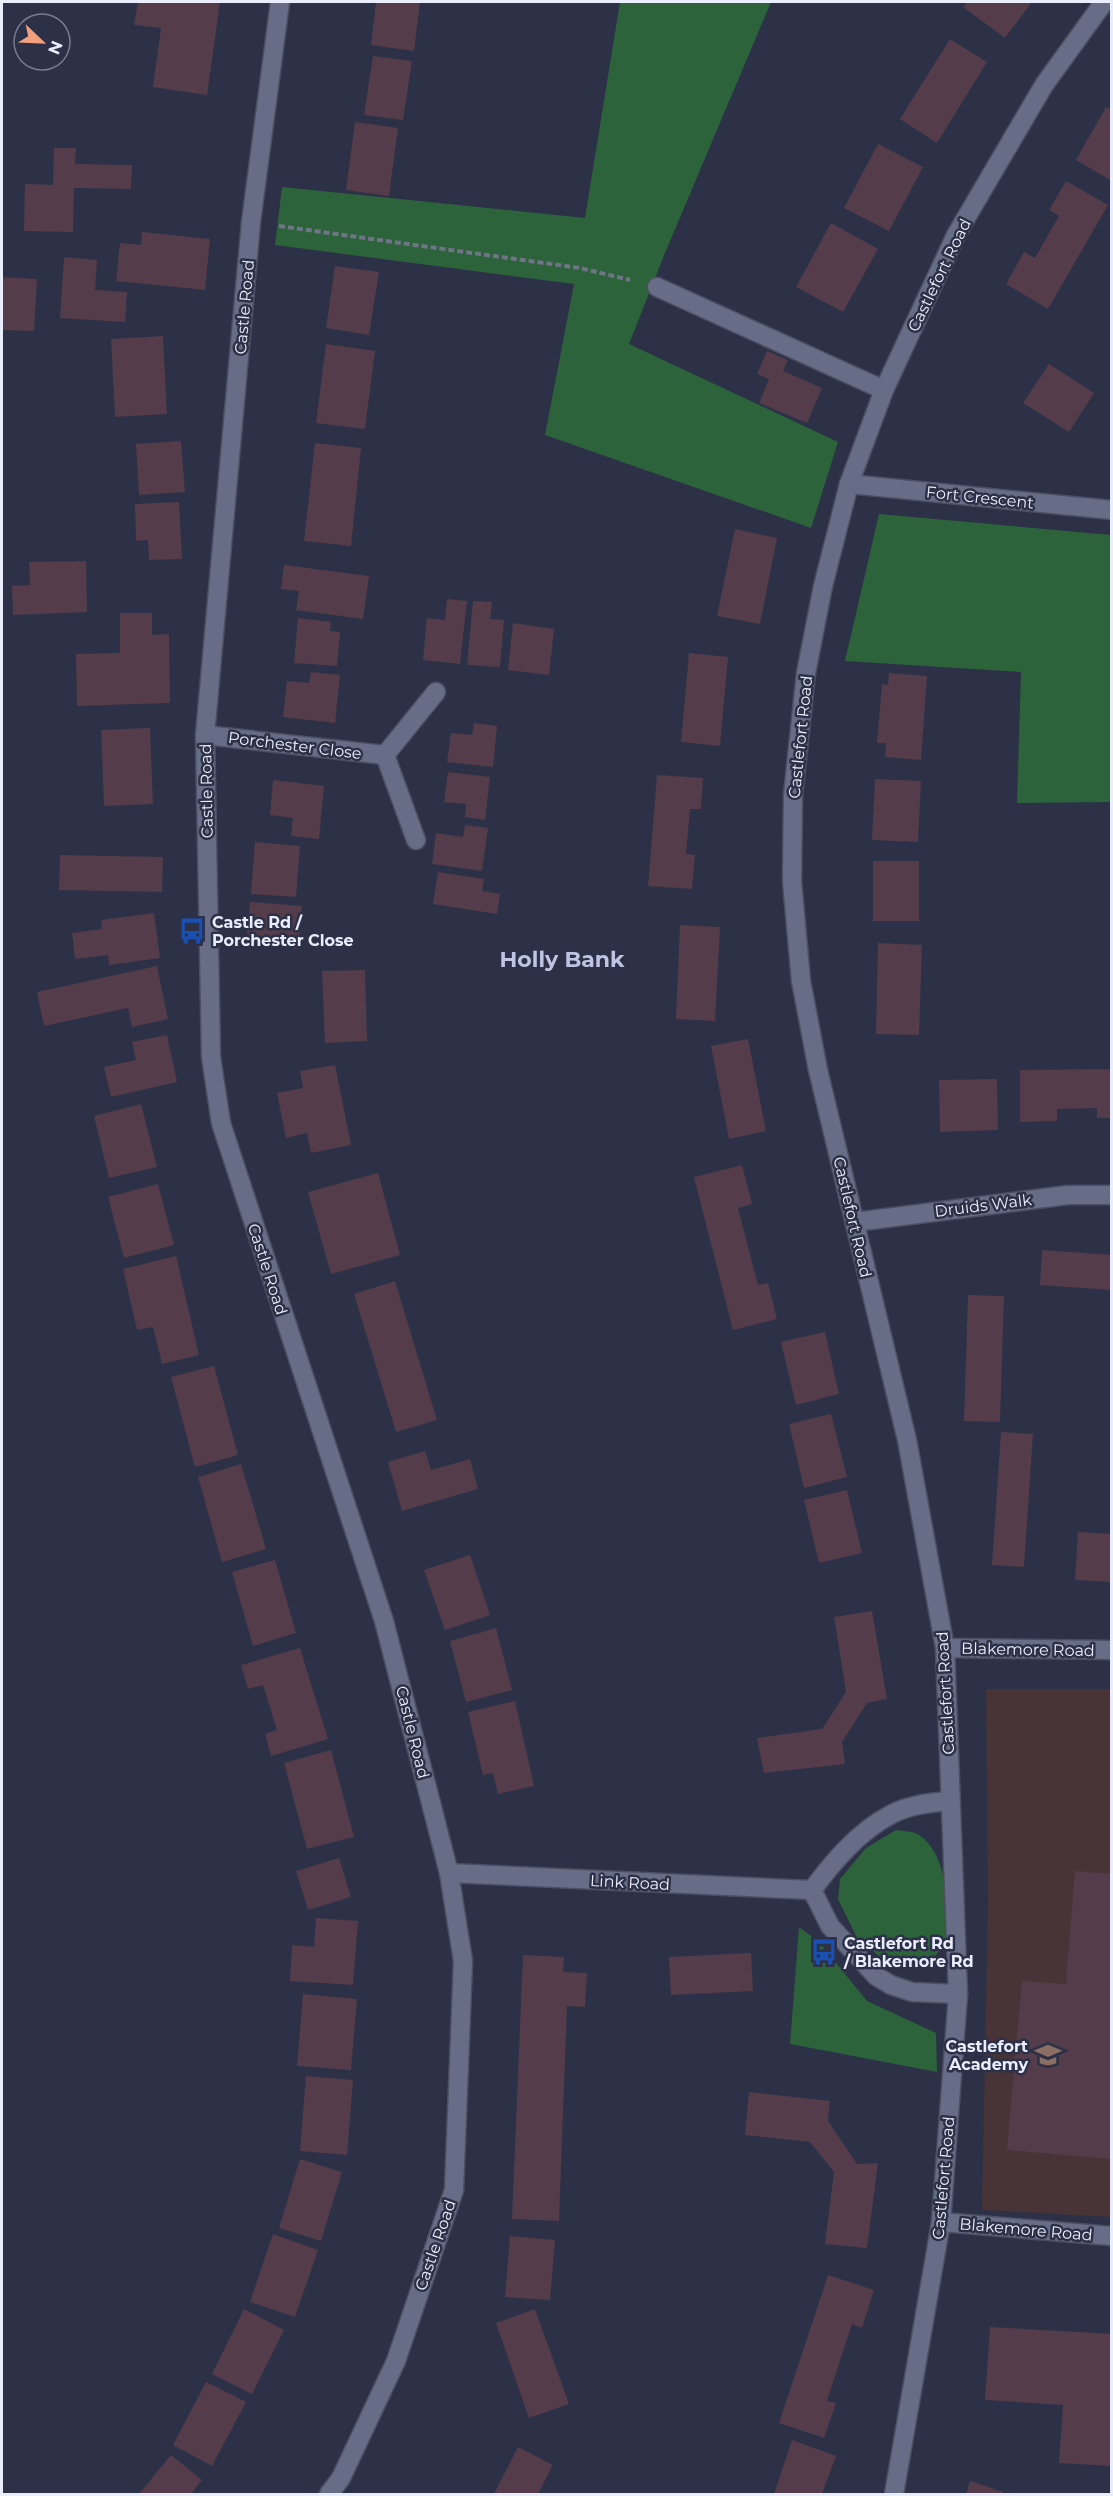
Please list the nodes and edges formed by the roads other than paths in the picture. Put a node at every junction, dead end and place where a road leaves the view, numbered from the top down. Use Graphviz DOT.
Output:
graph roads {
  1 [pos="280,2"];
  2 [pos="1104,2"];
  3 [pos="657,287"];
  4 [pos="884,390"];
  5 [pos="849,484"];
  6 [pos="1112,510"];
  7 [pos="436,692"];
  8 [pos="205,735"];
  9 [pos="385,755"];
  10 [pos="416,840"];
  11 [pos="1112,1195"];
  12 [pos="855,1222"];
  13 [pos="945,1648"];
  14 [pos="1112,1650"];
  15 [pos="949,1801"];
  16 [pos="449,1873"];
  17 [pos="812,1890"];
  18 [pos="958,1994"];
  19 [pos="941,2222"];
  20 [pos="1112,2236"];
  21 [pos="329,2494"];
  22 [pos="894,2494"];
  1 -- 8 [label="street, Castle Road"];
  2 -- 4 [label="street, Castlefort Road"];
  3 -- 4 [label="street"];
  4 -- 5 [label="street, Castlefort Road"];
  5 -- 6 [label="street, Fort Crescent"];
  5 -- 12 [label="street, Castlefort Road"];
  7 -- 9 [label="street, Porchester Close"];
  8 -- 9 [label="street, Porchester Close"];
  8 -- 16 [label="street, Castle Road"];
  9 -- 10 [label="street, Porchester Close"];
  11 -- 12 [label="street, Druids Walk"];
  12 -- 13 [label="street, Castlefort Road"];
  13 -- 14 [label="street, Blakemore Road"];
  13 -- 15 [label="street, Castlefort Road"];
  15 -- 17 [label="street"];
  15 -- 18 [label="street, Castlefort Road"];
  16 -- 17 [label="street, Link Road"];
  16 -- 21 [label="street, Castle Road"];
  17 -- 18 [label="street"];
  18 -- 19 [label="street, Castlefort Road"];
  19 -- 20 [label="street, Blakemore Road"];
  19 -- 22 [label="street, Castlefort Road"];
}
